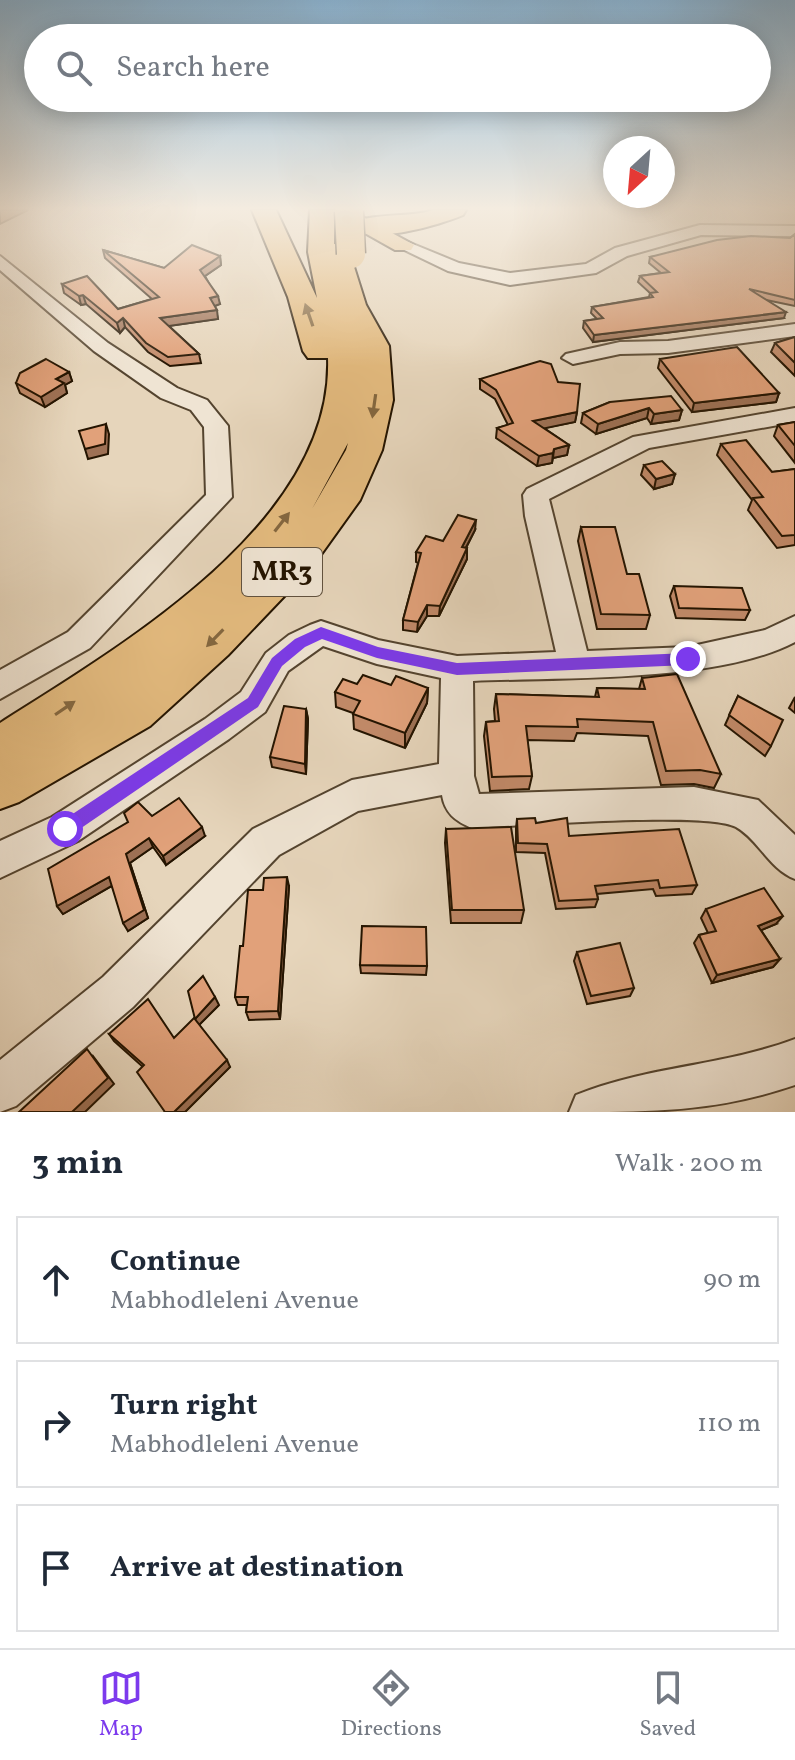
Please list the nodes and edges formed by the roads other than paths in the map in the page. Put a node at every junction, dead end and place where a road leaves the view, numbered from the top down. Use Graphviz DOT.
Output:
graph roads {
  1 [pos="1,262"];
  2 [pos="289,262"];
  3 [pos="341,262"];
  4 [pos="347,262"];
  5 [pos="442,262"];
  6 [pos="603,262"];
  7 [pos="795,330"];
  8 [pos="573,358"];
  9 [pos="795,415"];
  10 [pos="314,476"];
  11 [pos="795,628"];
  12 [pos="575,665"];
  13 [pos="457,669"];
  14 [pos="0,686"];
  15 [pos="0,751"];
  16 [pos="456,776"];
  17 [pos="0,785"];
  18 [pos="0,860"];
  19 [pos="795,861"];
  20 [pos="795,1062"];
  21 [pos="0,1090"];
  22 [pos="593,1112"];
  1 -- 14 [label="street"];
  10 -- 2 [label="highway, one-way"];
  3 -- 10 [label="highway, MR3"];
  4 -- 17 [label="highway, MR3, one-way"];
  5 -- 6 [label="street"];
  7 -- 8 [label="street"];
  9 -- 12 [label="street"];
  15 -- 10 [label="highway, MR3, one-way"];
  11 -- 12 [label="street"];
  12 -- 13 [label="street"];
  13 -- 16 [label="street"];
  13 -- 18 [label="street"];
  16 -- 19 [label="street"];
  16 -- 21 [label="street"];
  20 -- 22 [label="street"];
}
